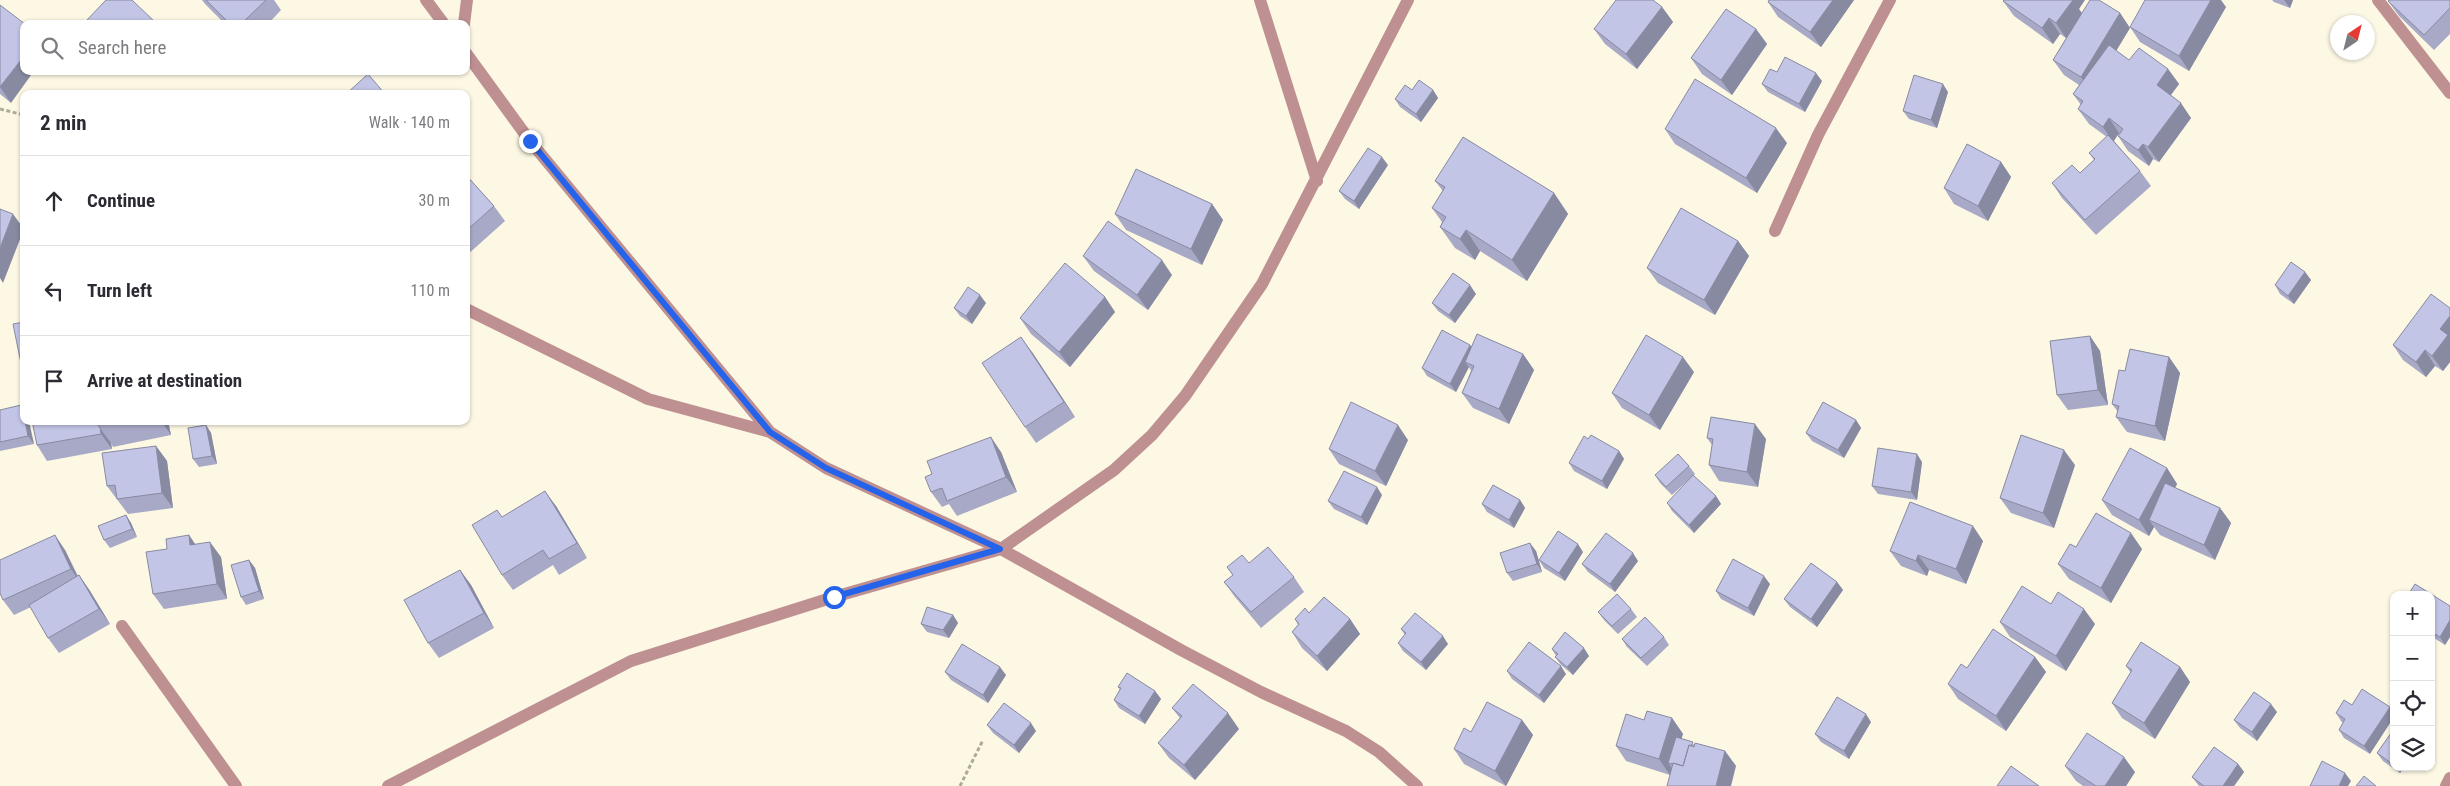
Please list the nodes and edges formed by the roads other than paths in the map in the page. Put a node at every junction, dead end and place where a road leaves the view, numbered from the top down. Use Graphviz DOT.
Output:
graph roads {
  1 [pos="426,0"];
  2 [pos="467,0"];
  3 [pos="1260,0"];
  4 [pos="1408,0"];
  5 [pos="1890,0"];
  6 [pos="2378,0"];
  7 [pos="441,20"];
  8 [pos="464,20"];
  9 [pos="470,59"];
  10 [pos="2450,93"];
  11 [pos="1317,180"];
  12 [pos="1775,231"];
  13 [pos="470,311"];
  14 [pos="770,432"];
  15 [pos="1000,549"];
  16 [pos="122,626"];
  17 [pos="2450,778"];
  18 [pos="236,786"];
  19 [pos="388,786"];
  20 [pos="1417,786"];
  21 [pos="2446,786"];
  1 -- 7 [label="street"];
  2 -- 8 [label="street"];
  3 -- 11 [label="street"];
  4 -- 11 [label="street"];
  5 -- 12 [label="street"];
  6 -- 10 [label="street"];
  9 -- 14 [label="street"];
  11 -- 15 [label="street"];
  13 -- 14 [label="street"];
  14 -- 15 [label="street"];
  15 -- 19 [label="street"];
  15 -- 20 [label="street"];
  16 -- 18 [label="street"];
  17 -- 21 [label="street"];
}
